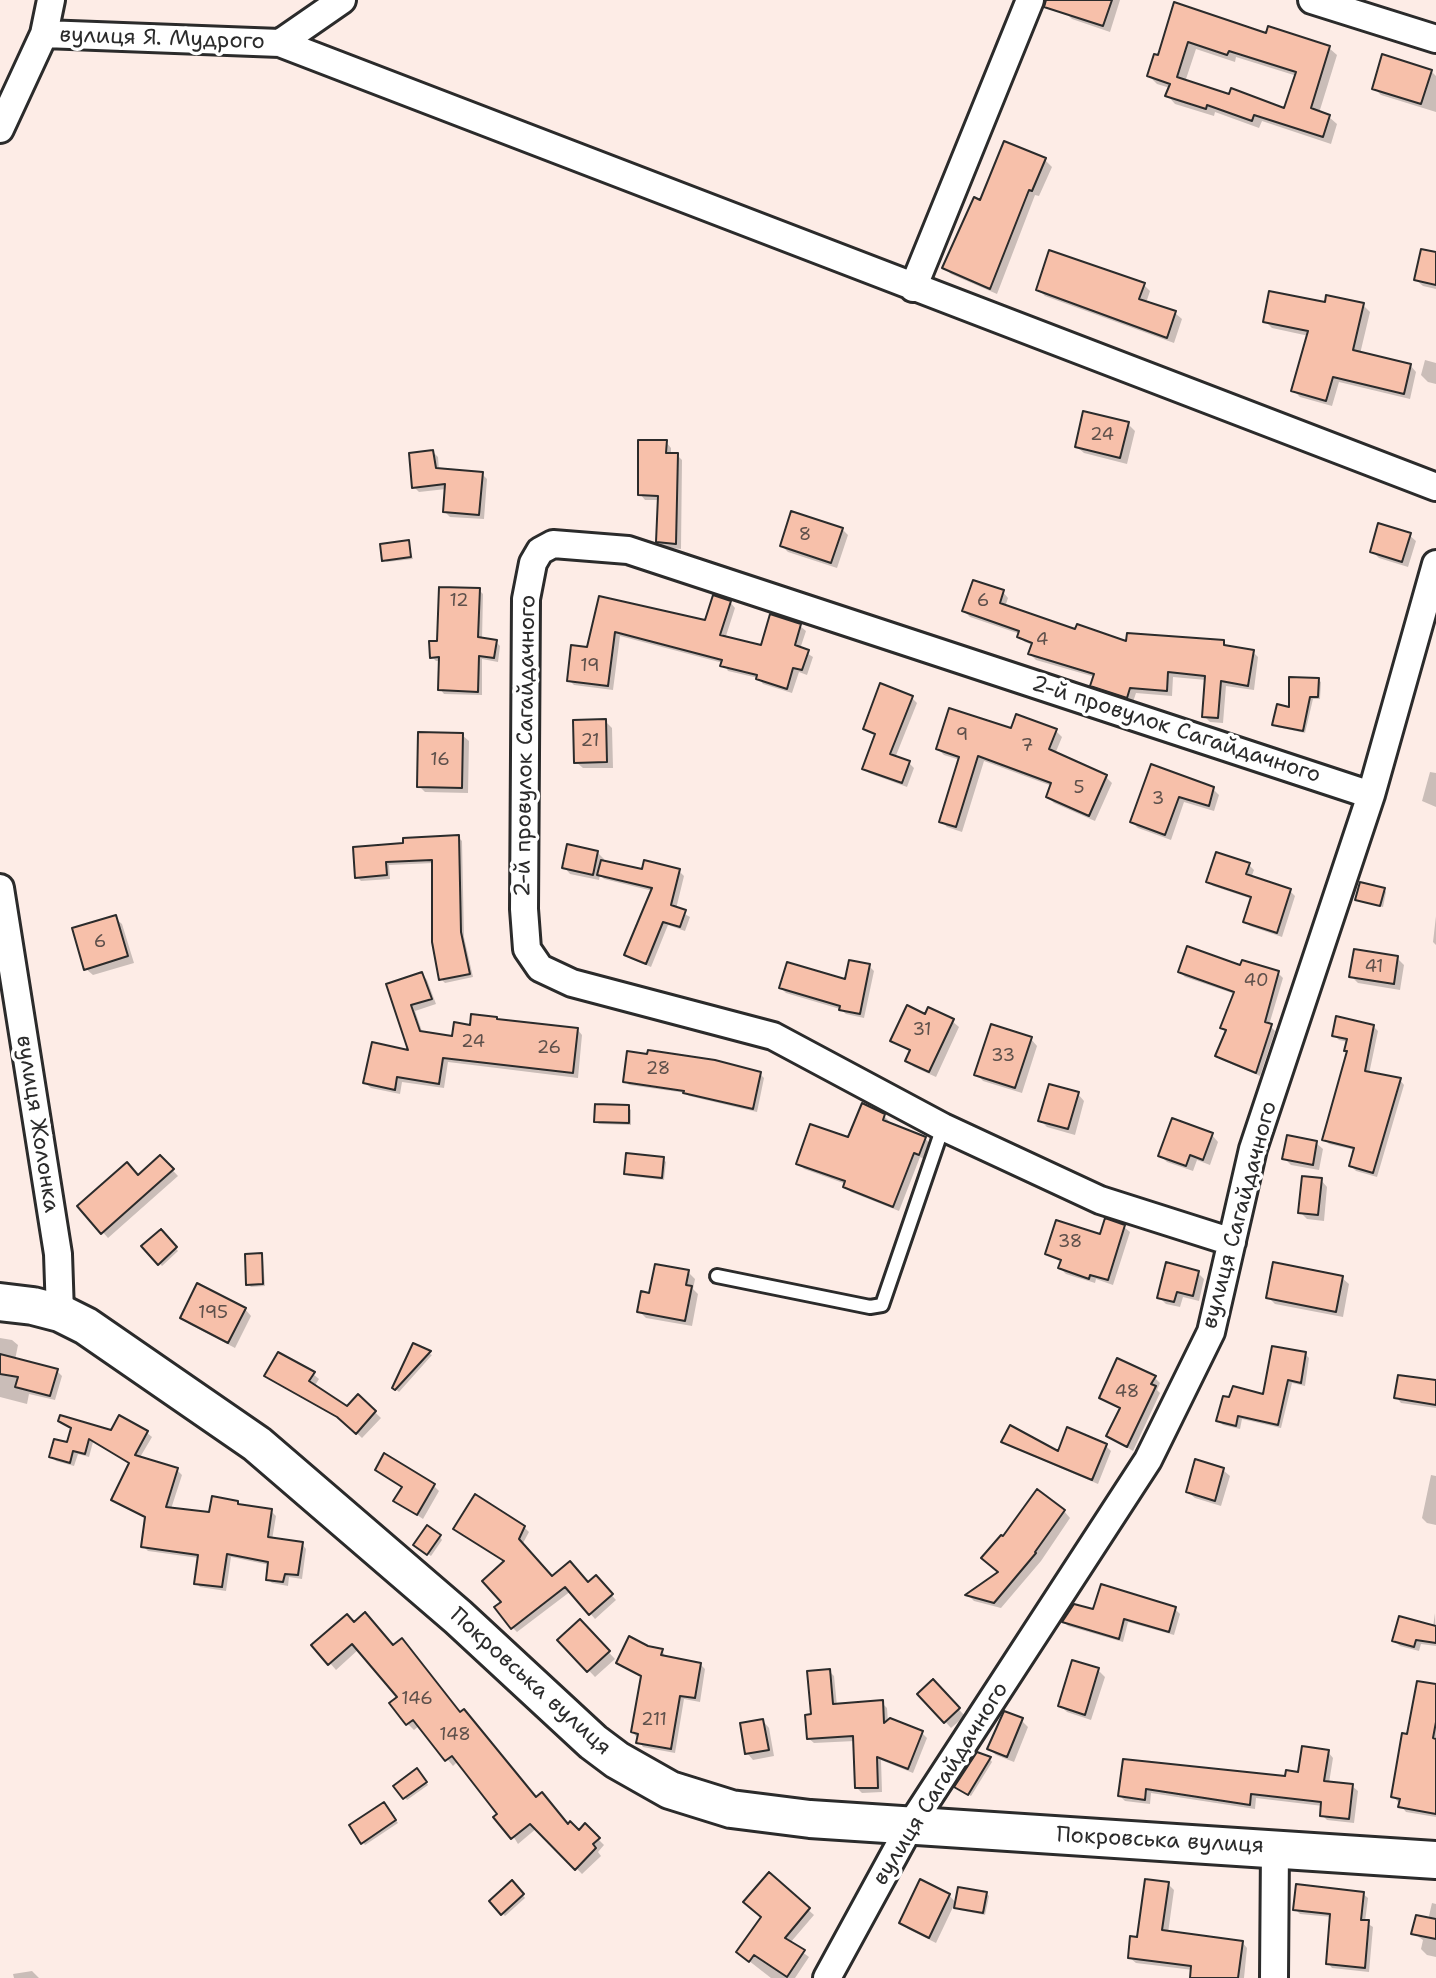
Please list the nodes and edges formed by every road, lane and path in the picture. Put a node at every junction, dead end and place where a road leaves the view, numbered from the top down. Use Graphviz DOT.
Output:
graph roads {
  1 [pos="51,0"];
  2 [pos="342,0"];
  3 [pos="1030,0"];
  4 [pos="1312,0"];
  5 [pos="44,34"];
  6 [pos="1436,39"];
  7 [pos="280,43"];
  8 [pos="0,129"];
  9 [pos="913,288"];
  10 [pos="1436,487"];
  11 [pos="1436,564"];
  12 [pos="1371,795"];
  13 [pos="0,888"];
  14 [pos="943,1127"];
  15 [pos="1232,1242"];
  16 [pos="717,1276"];
  17 [pos="0,1302"];
  18 [pos="60,1313"];
  19 [pos="910,1826"];
  20 [pos="1275,1848"];
  21 [pos="1436,1860"];
  22 [pos="827,1978"];
  23 [pos="1274,1978"];
  1 -- 5 [label="street"];
  2 -- 7 [label="street"];
  3 -- 9 [label="street"];
  4 -- 6 [label="street"];
  5 -- 7 [label="street, вулиця Я. Мудрого"];
  5 -- 8 [label="street"];
  7 -- 9 [label="street, вулиця Я. Мудрого"];
  9 -- 10 [label="street, вулиця Я. Мудрого"];
  11 -- 12 [label="street, вулиця Сагайдачного"];
  12 -- 14 [label="street, 2-й провулок Сагайдачного"];
  12 -- 15 [label="street, вулиця Сагайдачного"];
  13 -- 18 [label="street, вулиця Жолонка"];
  14 -- 15 [label="street, 2-й провулок Сагайдачного"];
  14 -- 16 [label="lane"];
  15 -- 19 [label="street, вулиця Сагайдачного"];
  17 -- 18 [label="street, Покровська вулиця"];
  18 -- 19 [label="street, Покровська вулиця"];
  19 -- 20 [label="street, Покровська вулиця"];
  19 -- 22 [label="street, вулиця Сагайдачного"];
  20 -- 21 [label="street, Покровська вулиця"];
  20 -- 23 [label="street"];
}
